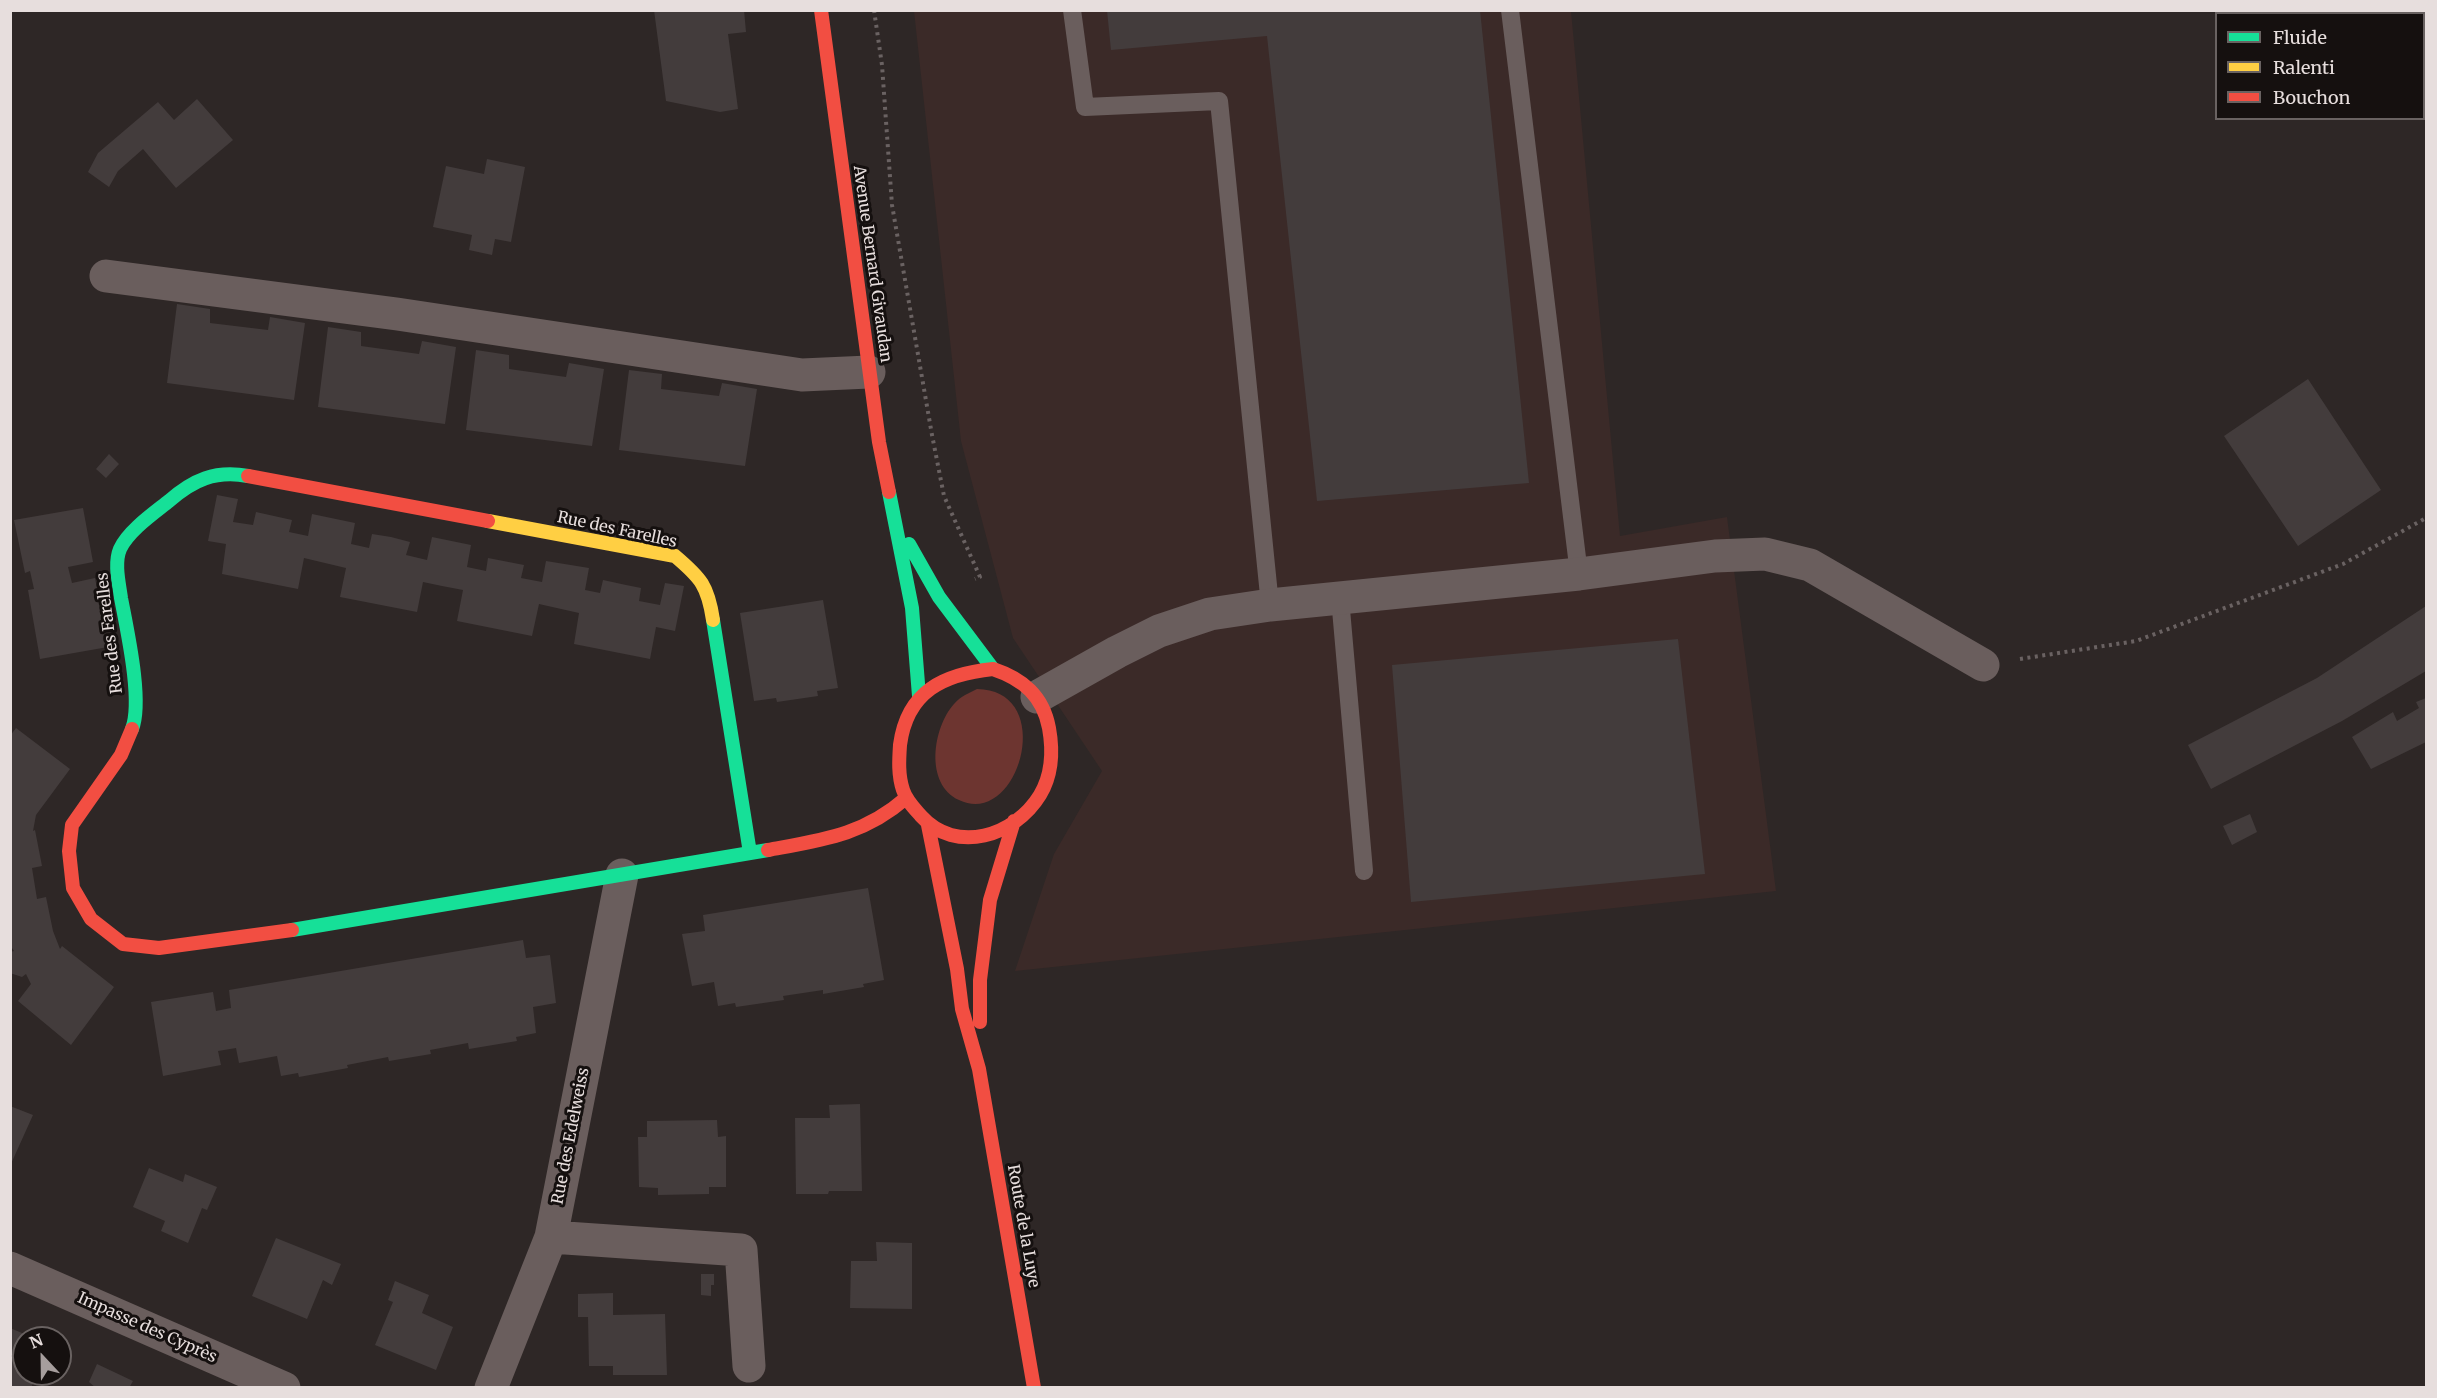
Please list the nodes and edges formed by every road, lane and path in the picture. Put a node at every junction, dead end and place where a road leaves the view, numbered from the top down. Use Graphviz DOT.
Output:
graph roads {
  1 [pos="821,10"];
  2 [pos="874,10"];
  3 [pos="1072,10"];
  4 [pos="1509,10"];
  5 [pos="106,276"];
  6 [pos="869,372"];
  7 [pos="2427,518"];
  8 [pos="896,521"];
  9 [pos="1580,574"];
  10 [pos="980,577"];
  11 [pos="1340,598"];
  12 [pos="1270,605"];
  13 [pos="1983,665"];
  14 [pos="993,669"];
  15 [pos="920,696"];
  16 [pos="1037,697"];
  17 [pos="906,798"];
  18 [pos="1014,821"];
  19 [pos="928,825"];
  20 [pos="750,854"];
  21 [pos="1364,871"];
  22 [pos="622,875"];
  23 [pos="979,1069"];
  24 [pos="551,1237"];
  25 [pos="10,1268"];
  26 [pos="749,1366"];
  27 [pos="284,1388"];
  28 [pos="491,1388"];
  29 [pos="1034,1388"];
  1 -- 6 [label="main road, Avenue Bernard Givaudan"];
  2 -- 10 [label="path"];
  3 -- 12 [label="lane"];
  4 -- 9 [label="lane"];
  5 -- 6 [label="street"];
  6 -- 8 [label="main road, Avenue Bernard Givaudan"];
  7 -- 13 [label="path"];
  8 -- 14 [label="main road, Avenue Bernard Givaudan"];
  8 -- 15 [label="main road, Avenue Bernard Givaudan"];
  9 -- 11 [label="street"];
  9 -- 13 [label="street"];
  11 -- 12 [label="street"];
  11 -- 21 [label="lane"];
  12 -- 16 [label="street"];
  14 -- 15 [label="main road"];
  14 -- 16 [label="main road"];
  15 -- 17 [label="main road"];
  16 -- 18 [label="main road"];
  17 -- 19 [label="main road"];
  17 -- 20 [label="main road"];
  18 -- 19 [label="main road"];
  18 -- 23 [label="main road, Route de la Luye"];
  19 -- 23 [label="main road, Route de la Luye"];
  20 -- 22 [label="main road, Rue des Farelles"];
  20 -- 22 [label="main road, Rue des Farelles"];
  22 -- 24 [label="street, Rue des Edelweiss"];
  23 -- 29 [label="main road, Route de la Luye"];
  24 -- 26 [label="street"];
  24 -- 28 [label="street, Rue des Edelweiss"];
  25 -- 27 [label="street, Impasse des Cyprès"];
}
